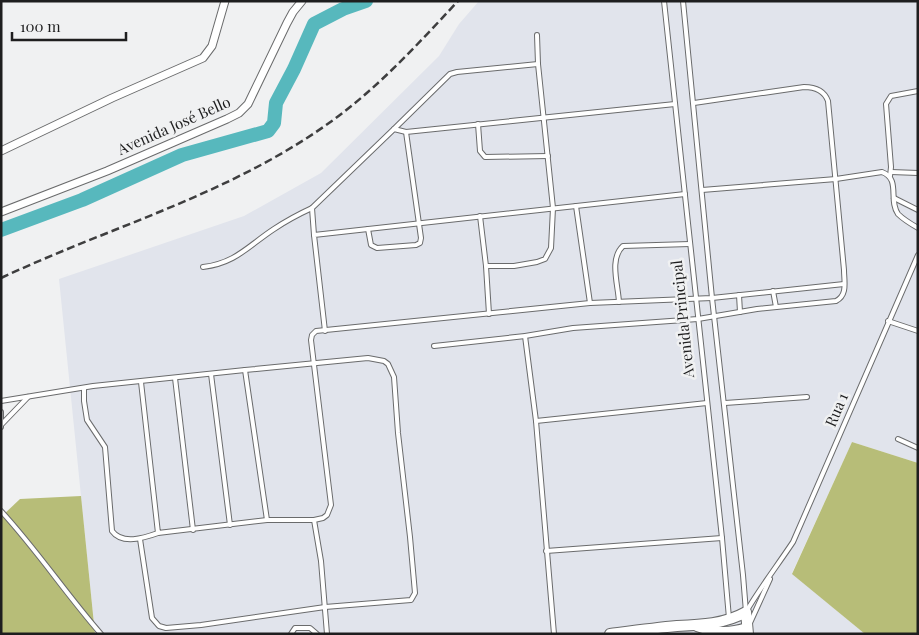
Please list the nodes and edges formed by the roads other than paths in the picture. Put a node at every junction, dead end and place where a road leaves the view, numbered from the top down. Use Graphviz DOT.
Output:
graph roads {
  1 [pos="225,1"];
  2 [pos="664,1"];
  3 [pos="683,1"];
  4 [pos="297,3"];
  5 [pos="537,35"];
  6 [pos="538,64"];
  7 [pos="918,92"];
  8 [pos="694,103"];
  9 [pos="675,104"];
  10 [pos="544,117"];
  11 [pos="478,124"];
  12 [pos="394,129"];
  13 [pos="406,132"];
  14 [pos="1,151"];
  15 [pos="548,156"];
  16 [pos="918,172"];
  17 [pos="891,174"];
  18 [pos="836,179"];
  19 [pos="702,190"];
  20 [pos="685,194"];
  21 [pos="894,198"];
  22 [pos="576,206"];
  23 [pos="312,208"];
  24 [pos="553,208"];
  25 [pos="918,210"];
  26 [pos="1,212"];
  27 [pos="480,216"];
  28 [pos="419,223"];
  29 [pos="918,228"];
  30 [pos="368,229"];
  31 [pos="314,234"];
  32 [pos="690,244"];
  33 [pos="918,255"];
  34 [pos="486,266"];
  35 [pos="203,267"];
  36 [pos="844,284"];
  37 [pos="773,291"];
  38 [pos="739,295"];
  39 [pos="696,298"];
  40 [pos="712,298"];
  41 [pos="619,302"];
  42 [pos="590,303"];
  43 [pos="776,307"];
  44 [pos="740,312"];
  45 [pos="489,314"];
  46 [pos="716,315"];
  47 [pos="698,319"];
  48 [pos="888,321"];
  49 [pos="325,331"];
  50 [pos="918,331"];
  51 [pos="525,336"];
  52 [pos="434,346"];
  53 [pos="314,364"];
  54 [pos="245,370"];
  55 [pos="211,374"];
  56 [pos="175,378"];
  57 [pos="141,382"];
  58 [pos="84,388"];
  59 [pos="29,397"];
  60 [pos="807,397"];
  61 [pos="1,401"];
  62 [pos="707,403"];
  63 [pos="725,403"];
  64 [pos="1,412"];
  65 [pos="536,422"];
  66 [pos="2,426"];
  67 [pos="898,439"];
  68 [pos="918,448"];
  69 [pos="1,511"];
  70 [pos="267,520"];
  71 [pos="314,520"];
  72 [pos="230,525"];
  73 [pos="193,530"];
  74 [pos="158,533"];
  75 [pos="722,538"];
  76 [pos="140,539"];
  77 [pos="546,551"];
  78 [pos="773,572"];
  79 [pos="325,607"];
  80 [pos="746,612"];
  81 [pos="729,619"];
  82 [pos="696,626"];
  83 [pos="748,631"];
  84 [pos="731,633"];
  85 [pos="101,634"];
  86 [pos="291,634"];
  87 [pos="317,634"];
  88 [pos="327,634"];
  89 [pos="554,634"];
  90 [pos="610,634"];
  1 -- 14 [label="street"];
  2 -- 9 [label="lane, Avenida Principal"];
  3 -- 8 [label="lane, Avenida Principal"];
  4 -- 26 [label="street, Avenida José Bello"];
  5 -- 6 [label="lane"];
  6 -- 10 [label="lane"];
  6 -- 12 [label="lane"];
  7 -- 17 [label="lane"];
  8 -- 18 [label="lane"];
  8 -- 19 [label="lane, Avenida Principal"];
  9 -- 10 [label="lane"];
  9 -- 20 [label="lane, Avenida Principal"];
  10 -- 11 [label="lane"];
  10 -- 15 [label="lane"];
  11 -- 13 [label="lane"];
  11 -- 15 [label="lane"];
  12 -- 13 [label="lane"];
  12 -- 23 [label="lane"];
  13 -- 28 [label="lane"];
  15 -- 24 [label="lane"];
  16 -- 17 [label="lane"];
  17 -- 18 [label="lane"];
  17 -- 21 [label="lane"];
  18 -- 19 [label="lane"];
  18 -- 36 [label="lane"];
  19 -- 40 [label="lane, Avenida Principal"];
  20 -- 22 [label="lane"];
  20 -- 32 [label="lane, Avenida Principal"];
  21 -- 25 [label="lane"];
  21 -- 29 [label="lane"];
  22 -- 24 [label="lane"];
  22 -- 42 [label="lane"];
  23 -- 31 [label="lane"];
  23 -- 35 [label="lane"];
  24 -- 27 [label="lane"];
  24 -- 34 [label="lane"];
  27 -- 28 [label="lane"];
  27 -- 34 [label="lane"];
  28 -- 30 [label="lane"];
  28 -- 30 [label="lane"];
  30 -- 31 [label="lane"];
  31 -- 49 [label="lane"];
  32 -- 39 [label="lane, Avenida Principal"];
  32 -- 41 [label="lane"];
  33 -- 48 [label="lane, Rua 1"];
  34 -- 45 [label="lane"];
  36 -- 37 [label="lane"];
  36 -- 43 [label="lane"];
  37 -- 38 [label="lane"];
  37 -- 43 [label="lane"];
  38 -- 40 [label="lane"];
  38 -- 44 [label="lane"];
  39 -- 40 [label="lane"];
  39 -- 41 [label="lane"];
  39 -- 47 [label="lane, Avenida Principal"];
  40 -- 46 [label="lane, Avenida Principal"];
  41 -- 42 [label="lane"];
  42 -- 45 [label="lane"];
  43 -- 44 [label="lane"];
  44 -- 46 [label="lane"];
  45 -- 49 [label="lane"];
  46 -- 47 [label="lane"];
  46 -- 63 [label="lane, Avenida Principal"];
  47 -- 51 [label="lane"];
  47 -- 62 [label="lane, Avenida Principal"];
  48 -- 50 [label="lane"];
  48 -- 78 [label="lane, Rua 1"];
  49 -- 53 [label="lane"];
  51 -- 52 [label="lane"];
  51 -- 65 [label="lane"];
  53 -- 54 [label="lane"];
  53 -- 71 [label="lane"];
  53 -- 79 [label="lane"];
  54 -- 55 [label="lane"];
  54 -- 70 [label="lane"];
  55 -- 56 [label="lane"];
  55 -- 72 [label="lane"];
  56 -- 57 [label="lane"];
  56 -- 73 [label="lane"];
  57 -- 58 [label="lane"];
  57 -- 74 [label="lane"];
  58 -- 59 [label="lane"];
  58 -- 76 [label="lane"];
  59 -- 61 [label="lane"];
  59 -- 66 [label="lane"];
  60 -- 63 [label="lane"];
  62 -- 65 [label="lane"];
  62 -- 75 [label="lane, Avenida Principal"];
  63 -- 80 [label="lane, Avenida Principal"];
  64 -- 66 [label="lane"];
  65 -- 77 [label="lane"];
  67 -- 68 [label="lane"];
  69 -- 85 [label="lane"];
  70 -- 71 [label="lane"];
  70 -- 72 [label="lane"];
  71 -- 79 [label="lane"];
  72 -- 73 [label="lane"];
  73 -- 74 [label="lane"];
  74 -- 76 [label="lane"];
  75 -- 77 [label="lane"];
  75 -- 81 [label="lane, Avenida Principal"];
  76 -- 79 [label="lane"];
  77 -- 89 [label="lane"];
  78 -- 80 [label="lane, Rua 1"];
  78 -- 83 [label="lane, Rua 1"];
  79 -- 88 [label="lane"];
  80 -- 81 [label="street"];
  80 -- 83 [label="street"];
  81 -- 82 [label="street"];
  81 -- 84 [label="street, Avenida Principal"];
  82 -- 84 [label="street"];
  82 -- 90 [label="street"];
  83 -- 84 [label="street"];
  86 -- 87 [label="lane"];
}
